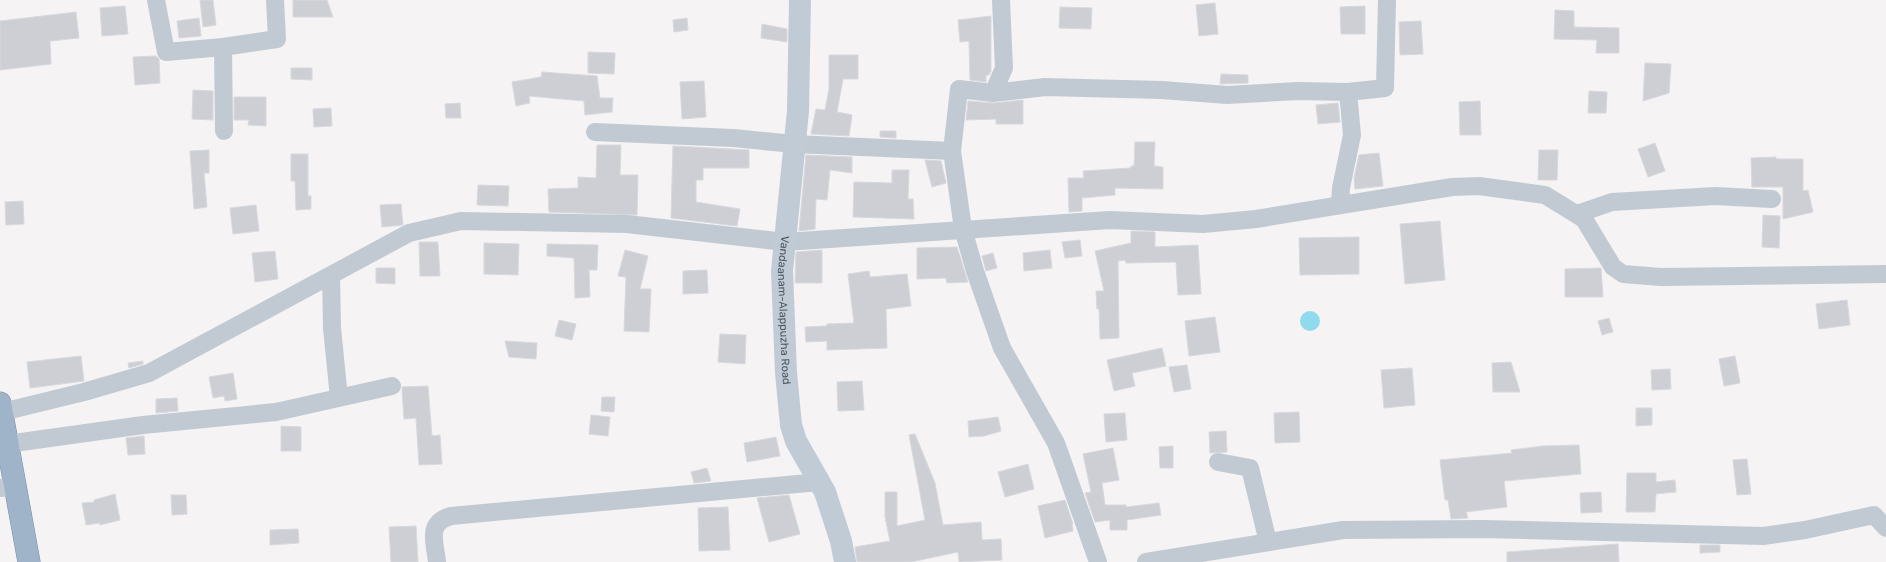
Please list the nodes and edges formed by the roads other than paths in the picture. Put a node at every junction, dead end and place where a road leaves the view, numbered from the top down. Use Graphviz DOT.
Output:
graph roads {
  1 [pos="156,0"];
  2 [pos="275,0"];
  3 [pos="800,0"];
  4 [pos="1001,0"];
  5 [pos="1387,0"];
  6 [pos="223,48"];
  7 [pos="1348,92"];
  8 [pos="992,94"];
  9 [pos="224,131"];
  10 [pos="596,132"];
  11 [pos="794,144"];
  12 [pos="952,151"];
  13 [pos="1772,199"];
  14 [pos="1340,205"];
  15 [pos="1577,214"];
  16 [pos="963,229"];
  17 [pos="785,242"];
  18 [pos="1886,274"];
  19 [pos="331,275"];
  20 [pos="392,386"];
  21 [pos="339,398"];
  22 [pos="1,408"];
  23 [pos="7,444"];
  24 [pos="1218,462"];
  25 [pos="819,482"];
  26 [pos="8,488"];
  27 [pos="1886,528"];
  28 [pos="1268,542"];
  29 [pos="29,562"];
  30 [pos="437,562"];
  31 [pos="845,562"];
  32 [pos="1098,562"];
  33 [pos="1146,562"];
  1 -- 6 [label="street"];
  2 -- 6 [label="street"];
  3 -- 11 [label="main road, Vandaanam-Alappuzha Road"];
  4 -- 8 [label="street"];
  5 -- 7 [label="street"];
  6 -- 9 [label="street"];
  7 -- 8 [label="street"];
  7 -- 14 [label="street"];
  8 -- 12 [label="street"];
  10 -- 11 [label="street"];
  11 -- 12 [label="street"];
  11 -- 17 [label="main road, Vandaanam-Alappuzha Road"];
  12 -- 16 [label="street"];
  13 -- 15 [label="street"];
  14 -- 15 [label="street"];
  14 -- 16 [label="street"];
  15 -- 18 [label="street"];
  16 -- 17 [label="street"];
  16 -- 32 [label="street"];
  17 -- 19 [label="street"];
  17 -- 25 [label="main road, Vandaanam-Alappuzha Road"];
  19 -- 21 [label="street"];
  19 -- 22 [label="street"];
  20 -- 21 [label="street"];
  21 -- 23 [label="street"];
  22 -- 23 [label="highway"];
  23 -- 26 [label="highway"];
  24 -- 28 [label="street"];
  25 -- 30 [label="street"];
  25 -- 31 [label="main road, Vandaanam-Alappuzha Road"];
  26 -- 29 [label="highway"];
  27 -- 28 [label="street"];
  28 -- 33 [label="street"];
}
